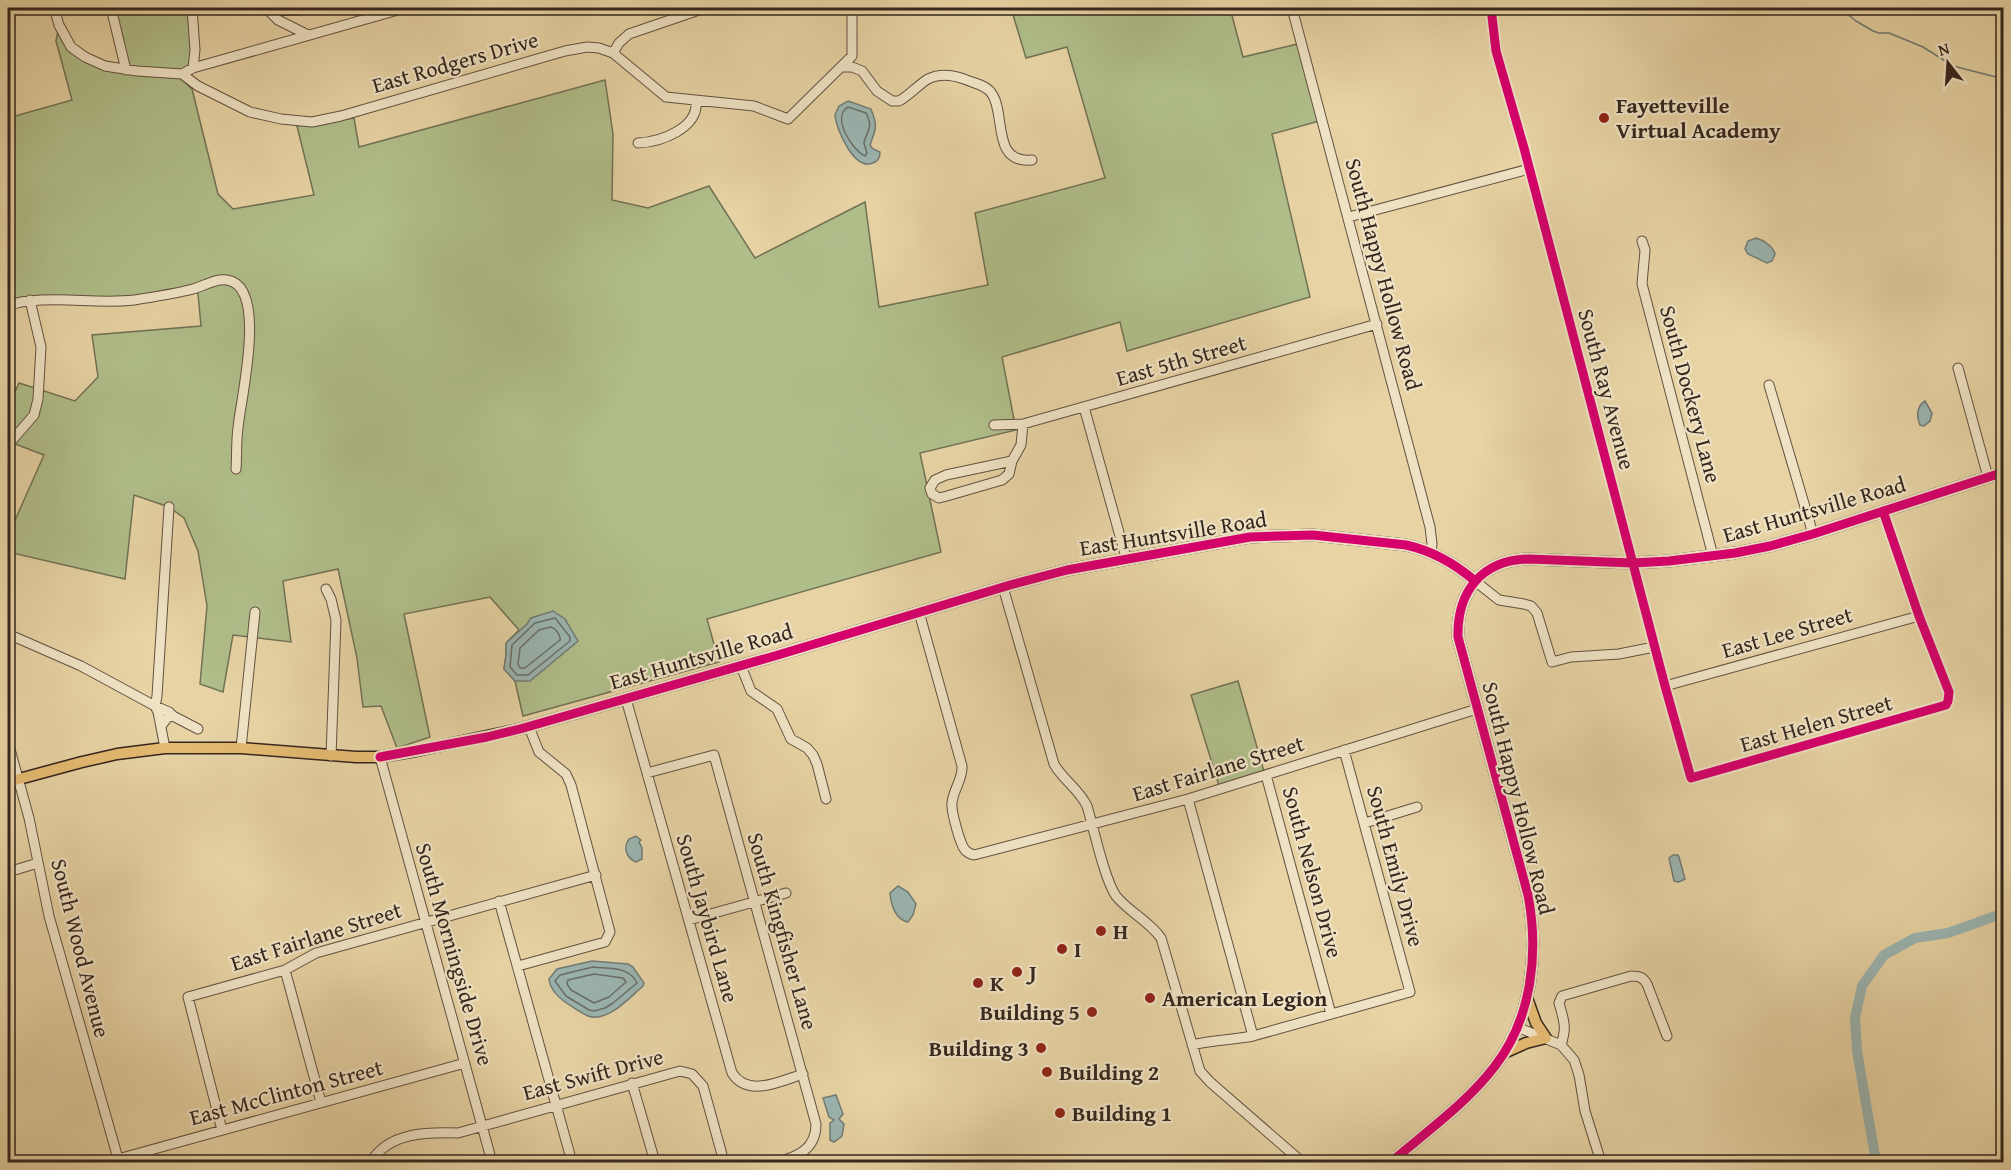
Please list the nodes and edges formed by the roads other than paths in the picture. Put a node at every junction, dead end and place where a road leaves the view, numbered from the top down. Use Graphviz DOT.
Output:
graph roads {
  1 [pos="54,8"];
  2 [pos="111,8"];
  3 [pos="192,8"];
  4 [pos="249,8"];
  5 [pos="311,8"];
  6 [pos="405,8"];
  7 [pos="705,8"];
  8 [pos="852,8"];
  9 [pos="1293,8"];
  10 [pos="1491,8"];
  11 [pos="269,11"];
  12 [pos="308,35"];
  13 [pos="613,53"];
  14 [pos="841,67"];
  15 [pos="194,68"];
  16 [pos="126,70"];
  17 [pos="182,74"];
  18 [pos="696,101"];
  19 [pos="638,143"];
  20 [pos="1032,160"];
  21 [pos="1529,169"];
  22 [pos="1349,217"];
  23 [pos="1642,241"];
  24 [pos="30,300"];
  25 [pos="8,305"];
  26 [pos="1377,324"];
  27 [pos="1958,368"];
  28 [pos="1769,385"];
  29 [pos="1084,407"];
  30 [pos="1023,424"];
  31 [pos="994,425"];
  32 [pos="8,445"];
  33 [pos="1012,461"];
  34 [pos="236,469"];
  35 [pos="2004,472"];
  36 [pos="1988,477"];
  37 [pos="169,507"];
  38 [pos="1883,511"];
  39 [pos="1813,534"];
  40 [pos="1431,552"];
  41 [pos="1713,556"];
  42 [pos="1128,558"];
  43 [pos="1633,562"];
  44 [pos="1475,581"];
  45 [pos="1003,587"];
  46 [pos="326,589"];
  47 [pos="255,612"];
  48 [pos="919,612"];
  49 [pos="1919,616"];
  50 [pos="8,636"];
  51 [pos="1654,647"];
  52 [pos="741,666"];
  53 [pos="1665,686"];
  54 [pos="626,699"];
  55 [pos="155,706"];
  56 [pos="1477,710"];
  57 [pos="173,716"];
  58 [pos="160,726"];
  59 [pos="529,727"];
  60 [pos="198,729"];
  61 [pos="8,742"];
  62 [pos="165,748"];
  63 [pos="241,748"];
  64 [pos="1344,750"];
  65 [pos="331,756"];
  66 [pos="380,757"];
  67 [pos="647,773"];
  68 [pos="1266,775"];
  69 [pos="1691,778"];
  70 [pos="13,780"];
  71 [pos="826,799"];
  72 [pos="1188,799"];
  73 [pos="1417,807"];
  74 [pos="1365,823"];
  75 [pos="1093,824"];
  76 [pos="38,863"];
  77 [pos="8,872"];
  78 [pos="596,875"];
  79 [pos="786,893"];
  80 [pos="500,901"];
  81 [pos="755,902"];
  82 [pos="689,920"];
  83 [pos="425,922"];
  84 [pos="518,966"];
  85 [pos="285,970"];
  86 [pos="1527,998"];
  87 [pos="1331,1014"];
  88 [pos="1516,1027"];
  89 [pos="1252,1036"];
  90 [pos="1666,1036"];
  91 [pos="1546,1038"];
  92 [pos="1192,1045"];
  93 [pos="1561,1045"];
  94 [pos="1504,1054"];
  95 [pos="465,1063"];
  96 [pos="803,1074"];
  97 [pos="632,1083"];
  98 [pos="321,1102"];
  99 [pos="556,1105"];
  100 [pos="482,1126"];
  101 [pos="222,1130"];
  102 [pos="118,1161"];
  103 [pos="371,1162"];
  104 [pos="492,1162"];
  105 [pos="573,1162"];
  106 [pos="655,1162"];
  107 [pos="724,1162"];
  108 [pos="776,1162"];
  109 [pos="1302,1162"];
  110 [pos="1391,1162"];
  111 [pos="1600,1162"];
  1 -- 16 [label="street, East Rodgers Drive"];
  2 -- 16 [label="street"];
  3 -- 15 [label="street"];
  4 -- 11 [label="street"];
  5 -- 11 [label="street"];
  6 -- 12 [label="street"];
  7 -- 13 [label="street"];
  8 -- 14 [label="street"];
  9 -- 22 [label="street, South Happy Hollow Road"];
  10 -- 21 [label="street, South Ray Avenue"];
  11 -- 12 [label="street"];
  12 -- 15 [label="street"];
  13 -- 17 [label="street, East Rodgers Drive"];
  13 -- 18 [label="street, East Rodgers Drive"];
  14 -- 18 [label="street, East Rodgers Drive"];
  14 -- 20 [label="street"];
  15 -- 17 [label="street"];
  16 -- 17 [label="street, East Rodgers Drive"];
  18 -- 19 [label="street"];
  21 -- 22 [label="street"];
  21 -- 43 [label="street, South Ray Avenue"];
  22 -- 26 [label="street, South Happy Hollow Road"];
  23 -- 41 [label="street, South Dockery Lane"];
  24 -- 25 [label="street"];
  24 -- 32 [label="street"];
  24 -- 34 [label="street"];
  26 -- 29 [label="street, East 5th Street"];
  26 -- 40 [label="street, South Happy Hollow Road"];
  27 -- 36 [label="street"];
  28 -- 39 [label="street"];
  29 -- 30 [label="street, East 5th Street"];
  29 -- 42 [label="street"];
  30 -- 31 [label="street, East 5th Street"];
  30 -- 33 [label="street"];
  33 -- 33 [label="street"];
  35 -- 36 [label="main road, East Huntsville Road"];
  36 -- 38 [label="main road, East Huntsville Road"];
  37 -- 55 [label="street"];
  38 -- 39 [label="main road, East Huntsville Road"];
  38 -- 49 [label="street"];
  39 -- 41 [label="main road, East Huntsville Road"];
  40 -- 42 [label="main road, East Huntsville Road"];
  40 -- 44 [label="main road, East Huntsville Road"];
  41 -- 43 [label="main road, East Huntsville Road"];
  42 -- 45 [label="main road, East Huntsville Road"];
  43 -- 44 [label="main road, East Huntsville Road"];
  43 -- 51 [label="street, South Ray Avenue"];
  44 -- 51 [label="street"];
  44 -- 56 [label="main road, South Happy Hollow Road"];
  45 -- 48 [label="main road, East Huntsville Road"];
  45 -- 75 [label="street"];
  46 -- 65 [label="street"];
  47 -- 63 [label="street"];
  48 -- 52 [label="main road, East Huntsville Road"];
  48 -- 75 [label="street, East Fairlane Street"];
  49 -- 53 [label="street, East Lee Street"];
  49 -- 69 [label="street, East Helen Street"];
  50 -- 55 [label="street"];
  51 -- 53 [label="street, South Ray Avenue"];
  52 -- 54 [label="main road, East Huntsville Road"];
  52 -- 71 [label="street"];
  53 -- 69 [label="street, South Ray Avenue"];
  54 -- 59 [label="main road, East Huntsville Road"];
  54 -- 67 [label="street, South Jaybird Lane"];
  55 -- 57 [label="street"];
  55 -- 58 [label="street"];
  56 -- 64 [label="street, East Fairlane Street"];
  56 -- 86 [label="main road, South Happy Hollow Road"];
  57 -- 58 [label="street"];
  57 -- 60 [label="street"];
  58 -- 62 [label="street"];
  59 -- 66 [label="main road, East Huntsville Road"];
  59 -- 78 [label="street"];
  61 -- 70 [label="street, South Wood Avenue"];
  62 -- 63 [label="main road, East Huntsville Road"];
  62 -- 70 [label="main road, East Huntsville Road"];
  63 -- 65 [label="main road, East Huntsville Road"];
  64 -- 68 [label="street, East Fairlane Street"];
  64 -- 74 [label="street, South Emily Drive"];
  65 -- 66 [label="main road, East Huntsville Road"];
  66 -- 83 [label="street, South Morningside Drive"];
  67 -- 81 [label="street, South Kingfisher Lane"];
  67 -- 82 [label="street, South Jaybird Lane"];
  68 -- 72 [label="street, East Fairlane Street"];
  68 -- 87 [label="street, South Nelson Drive"];
  70 -- 76 [label="street, South Wood Avenue"];
  72 -- 75 [label="street, East Fairlane Street"];
  72 -- 89 [label="street"];
  73 -- 74 [label="street"];
  74 -- 87 [label="street, South Emily Drive"];
  75 -- 92 [label="street"];
  76 -- 77 [label="street"];
  76 -- 102 [label="street, South Wood Avenue"];
  78 -- 80 [label="street, East Fairlane Street"];
  78 -- 84 [label="street"];
  79 -- 81 [label="street"];
  80 -- 83 [label="street, East Fairlane Street"];
  80 -- 84 [label="street"];
  81 -- 82 [label="street"];
  81 -- 96 [label="street, South Kingfisher Lane"];
  82 -- 96 [label="street, South Jaybird Lane"];
  83 -- 85 [label="street, East Fairlane Street"];
  83 -- 95 [label="street, South Morningside Drive"];
  84 -- 99 [label="street"];
  85 -- 98 [label="street"];
  85 -- 101 [label="street, East Fairlane Street"];
  86 -- 88 [label="main road, South Happy Hollow Road"];
  86 -- 91 [label="main road"];
  87 -- 89 [label="street"];
  88 -- 91 [label="street"];
  88 -- 94 [label="main road, South Happy Hollow Road"];
  89 -- 92 [label="street"];
  90 -- 93 [label="street"];
  91 -- 93 [label="street"];
  91 -- 94 [label="main road"];
  92 -- 109 [label="street"];
  93 -- 111 [label="street"];
  94 -- 110 [label="main road"];
  95 -- 98 [label="street, East McClinton Street"];
  95 -- 100 [label="street, South Morningside Drive"];
  96 -- 108 [label="street, South Kingfisher Lane"];
  97 -- 99 [label="street, East Swift Drive"];
  97 -- 106 [label="street"];
  97 -- 107 [label="street, East Swift Drive"];
  98 -- 101 [label="street, East McClinton Street"];
  99 -- 100 [label="street, East Swift Drive"];
  99 -- 105 [label="street"];
  100 -- 103 [label="street, East Swift Drive"];
  100 -- 104 [label="street, South Morningside Drive"];
  101 -- 102 [label="street, East McClinton Street"];
}
